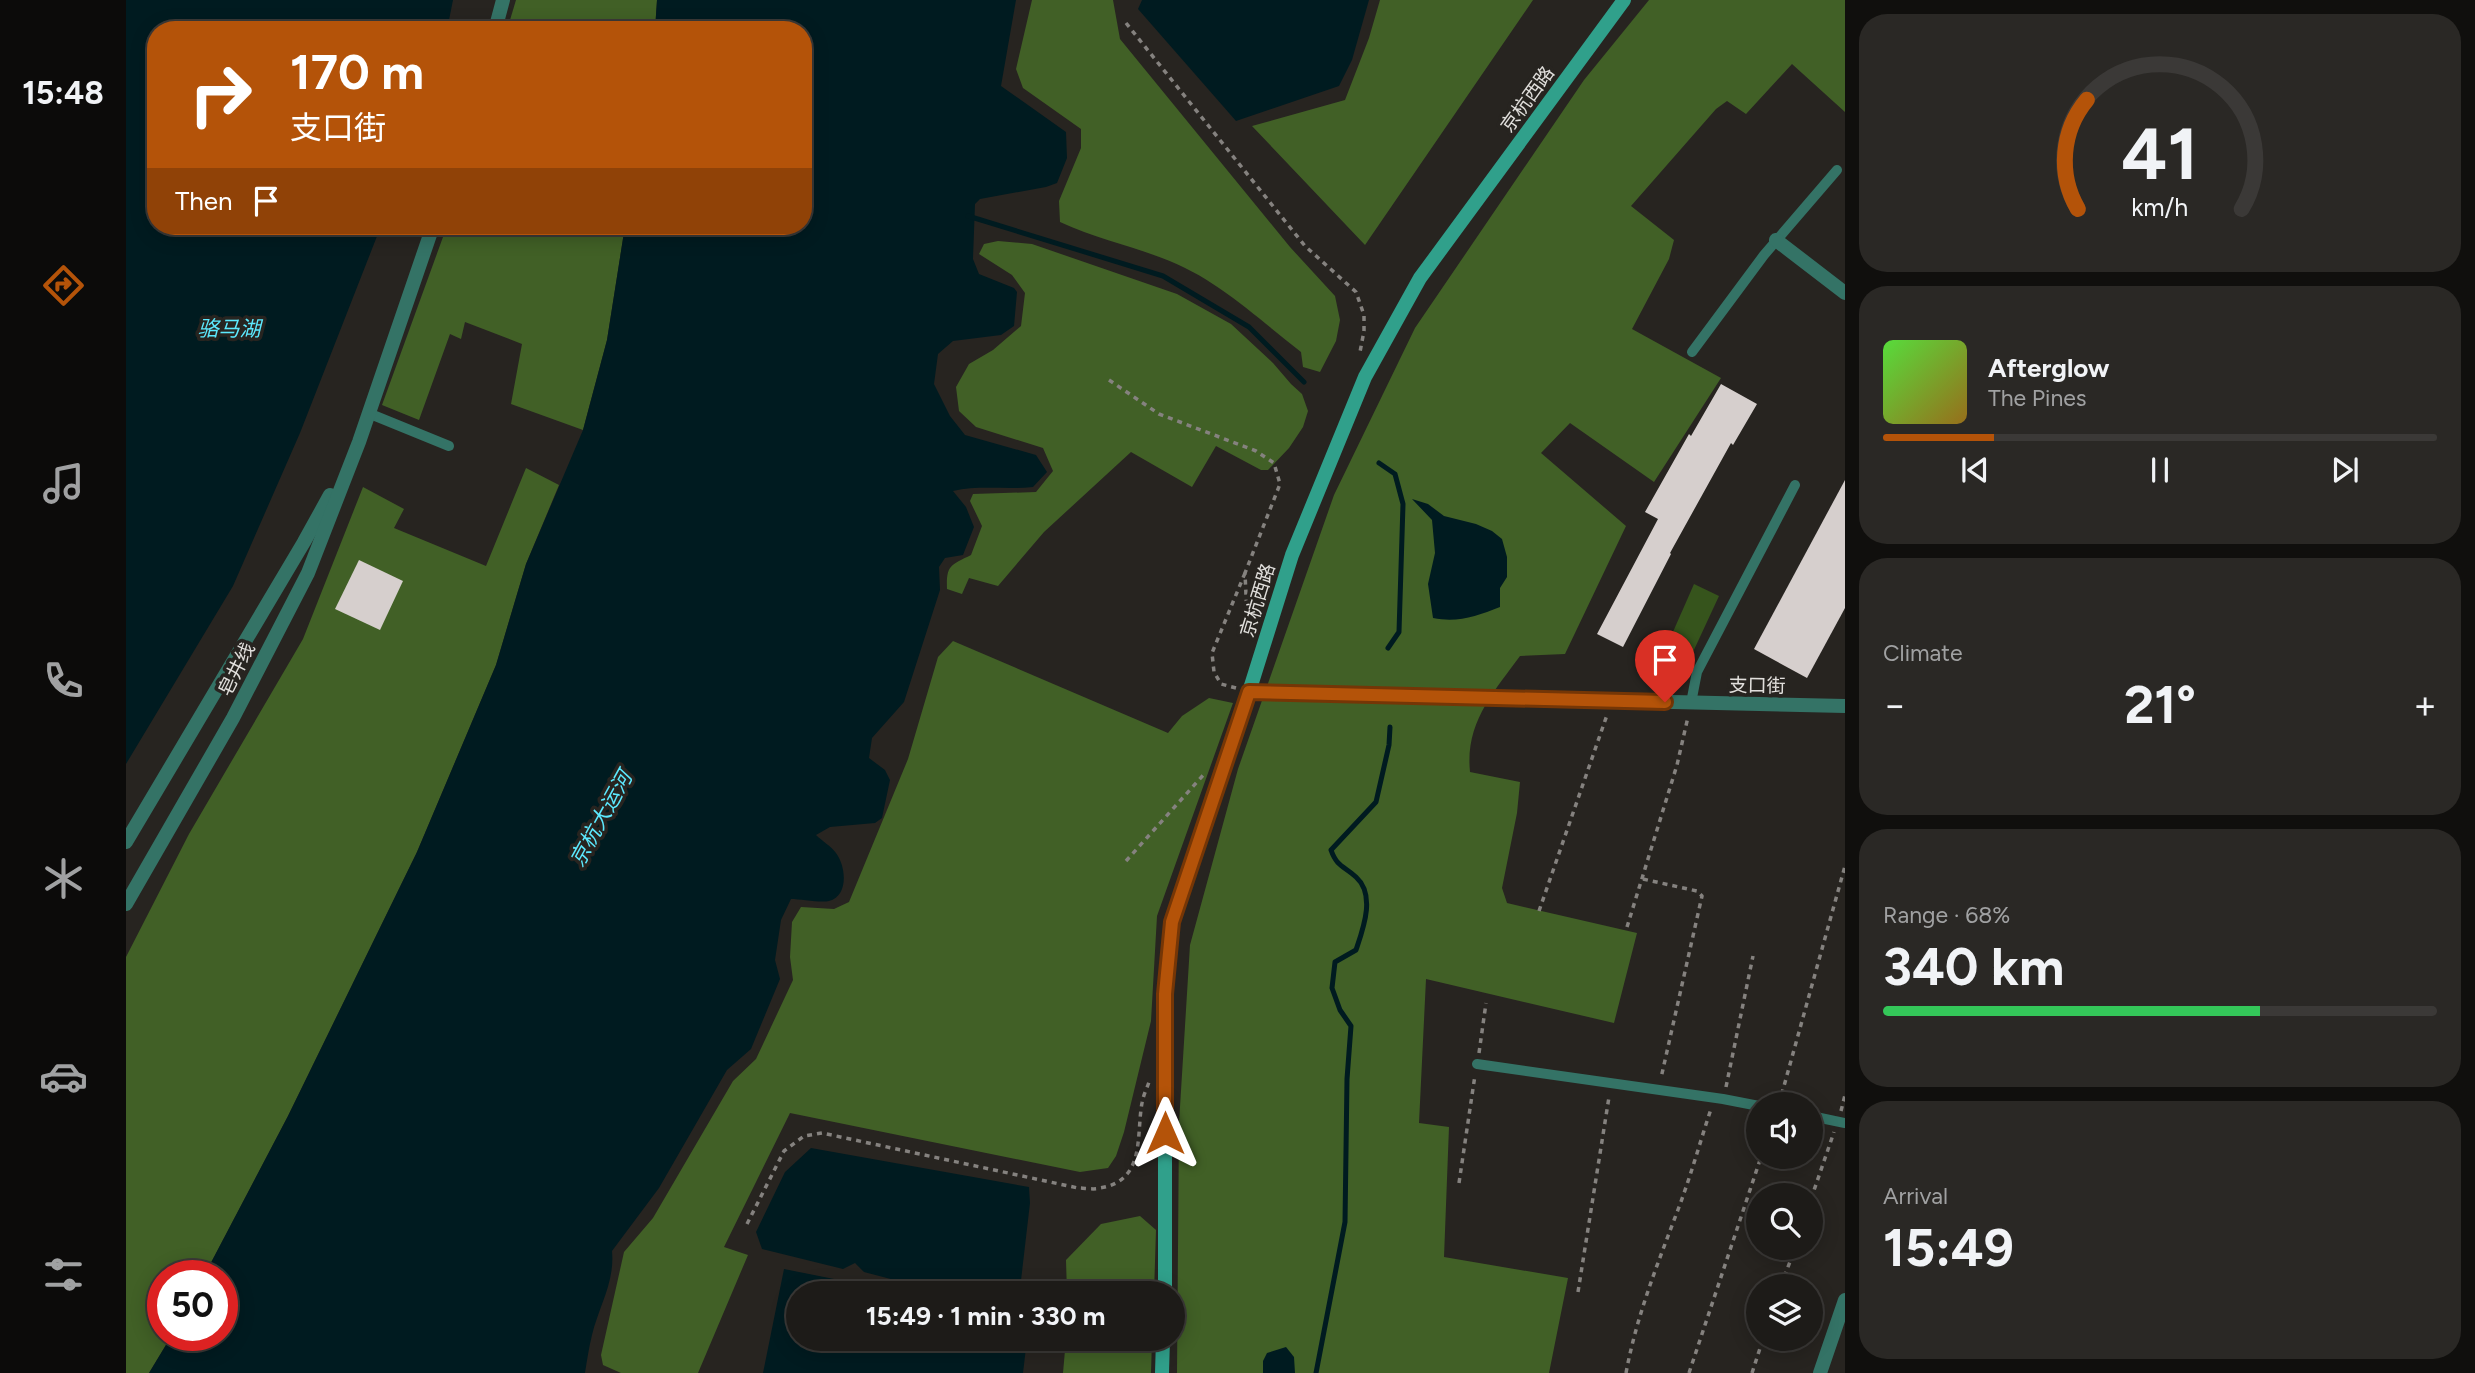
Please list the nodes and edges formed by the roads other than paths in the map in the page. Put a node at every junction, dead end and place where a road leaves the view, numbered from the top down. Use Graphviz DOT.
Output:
graph roads {
  1 [pos="503,0"];
  2 [pos="1624,0"];
  3 [pos="497,21"];
  4 [pos="1837,170"];
  5 [pos="430,235"];
  6 [pos="1776,240"];
  7 [pos="1845,293"];
  8 [pos="1692,352"];
  9 [pos="369,414"];
  10 [pos="359,442"];
  11 [pos="449,446"];
  12 [pos="1795,485"];
  13 [pos="1249,692"];
  14 [pos="1691,703"];
  15 [pos="1845,706"];
  16 [pos="126,842"];
  17 [pos="126,904"];
  18 [pos="1477,1064"];
  19 [pos="1746,1104"];
  20 [pos="1823,1118"];
  21 [pos="1841,1122"];
  22 [pos="1165,1281"];
  23 [pos="1845,1300"];
  24 [pos="1163,1351"];
  25 [pos="1162,1373"];
  26 [pos="1820,1373"];
  1 -- 3 [label="street"];
  2 -- 13 [label="main road, 京杭西路"];
  4 -- 6 [label="lane"];
  5 -- 9 [label="street, 皂井线"];
  6 -- 7 [label="street"];
  6 -- 8 [label="lane"];
  9 -- 10 [label="street, 皂井线"];
  9 -- 11 [label="lane"];
  10 -- 16 [label="street, 皂井线"];
  10 -- 17 [label="street, 皂井线"];
  12 -- 14 [label="lane"];
  13 -- 14 [label="street, 支口街"];
  13 -- 22 [label="main road, 京杭西路"];
  14 -- 15 [label="street, 支口街"];
  18 -- 19 [label="lane"];
  20 -- 21 [label="lane"];
  23 -- 26 [label="street"];
  24 -- 25 [label="main road"];
}
